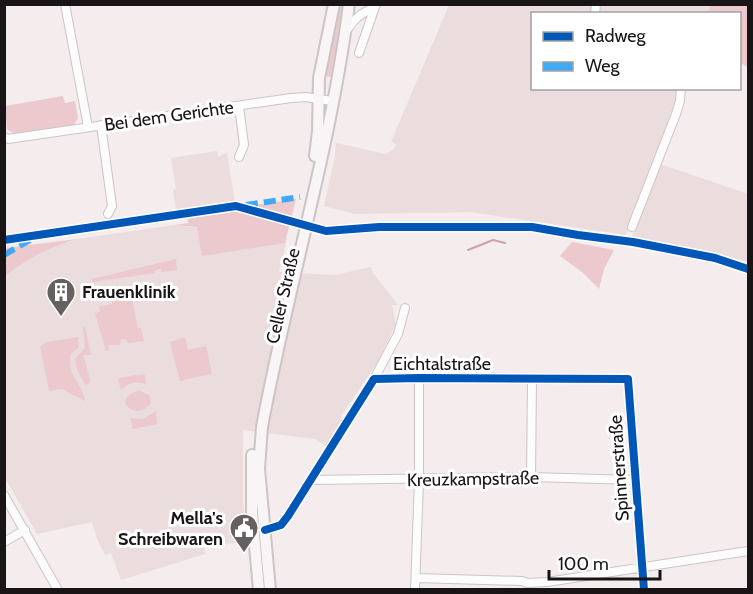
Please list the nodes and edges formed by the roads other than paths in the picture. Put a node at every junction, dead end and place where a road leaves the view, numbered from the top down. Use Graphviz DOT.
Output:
graph roads {
  1 [pos="65,4"];
  2 [pos="334,4"];
  3 [pos="349,4"];
  4 [pos="375,7"];
  5 [pos="346,32"];
  6 [pos="359,53"];
  7 [pos="681,90"];
  8 [pos="318,98"];
  9 [pos="332,101"];
  10 [pos="239,106"];
  11 [pos="100,125"];
  12 [pos="88,127"];
  13 [pos="5,138"];
  14 [pos="239,157"];
  15 [pos="108,214"];
  16 [pos="632,227"];
  17 [pos="405,308"];
  18 [pos="419,378"];
  19 [pos="374,379"];
  20 [pos="532,379"];
  21 [pos="628,379"];
  22 [pos="531,477"];
  23 [pos="312,480"];
  24 [pos="419,480"];
  25 [pos="635,480"];
  26 [pos="4,495"];
  27 [pos="25,530"];
  28 [pos="259,530"];
  29 [pos="4,542"];
  30 [pos="748,551"];
  31 [pos="642,567"];
  32 [pos="416,578"];
  33 [pos="264,586"];
  34 [pos="528,586"];
  35 [pos="58,590"];
  36 [pos="415,590"];
  37 [pos="644,590"];
  1 -- 12 [label="street"];
  2 -- 8 [label="main road, Celler Straße"];
  3 -- 5 [label="main road, Celler Straße"];
  4 -- 5 [label="street"];
  4 -- 6 [label="street"];
  5 -- 9 [label="main road, Celler Straße"];
  7 -- 16 [label="street"];
  8 -- 9 [label="street, Bei dem Gerichte"];
  8 -- 10 [label="street, Bei dem Gerichte"];
  8 -- 28 [label="main road, Celler Straße"];
  9 -- 28 [label="main road, Celler Straße"];
  10 -- 11 [label="street, Bei dem Gerichte"];
  10 -- 14 [label="street"];
  11 -- 12 [label="street, Bei dem Gerichte"];
  11 -- 15 [label="street"];
  12 -- 13 [label="street, Bei dem Gerichte"];
  17 -- 19 [label="street, Eichtalstraße"];
  18 -- 19 [label="street, Eichtalstraße"];
  18 -- 20 [label="street, Eichtalstraße"];
  18 -- 24 [label="street"];
  19 -- 23 [label="street, Eichtalstraße"];
  20 -- 21 [label="street, Eichtalstraße"];
  20 -- 22 [label="street"];
  21 -- 25 [label="street, Spinnerstraße"];
  22 -- 24 [label="street, Kreuzkampstraße"];
  22 -- 25 [label="street, Kreuzkampstraße"];
  23 -- 24 [label="street, Kreuzkampstraße"];
  23 -- 28 [label="street, Eichtalstraße"];
  24 -- 32 [label="street"];
  25 -- 31 [label="street, Spinnerstraße"];
  26 -- 27 [label="street"];
  27 -- 29 [label="street"];
  27 -- 35 [label="street"];
  28 -- 33 [label="main road, Celler Straße"];
  30 -- 31 [label="street"];
  31 -- 34 [label="street"];
  31 -- 37 [label="street, Spinnerstraße"];
  32 -- 34 [label="street"];
  32 -- 36 [label="street"];
}
